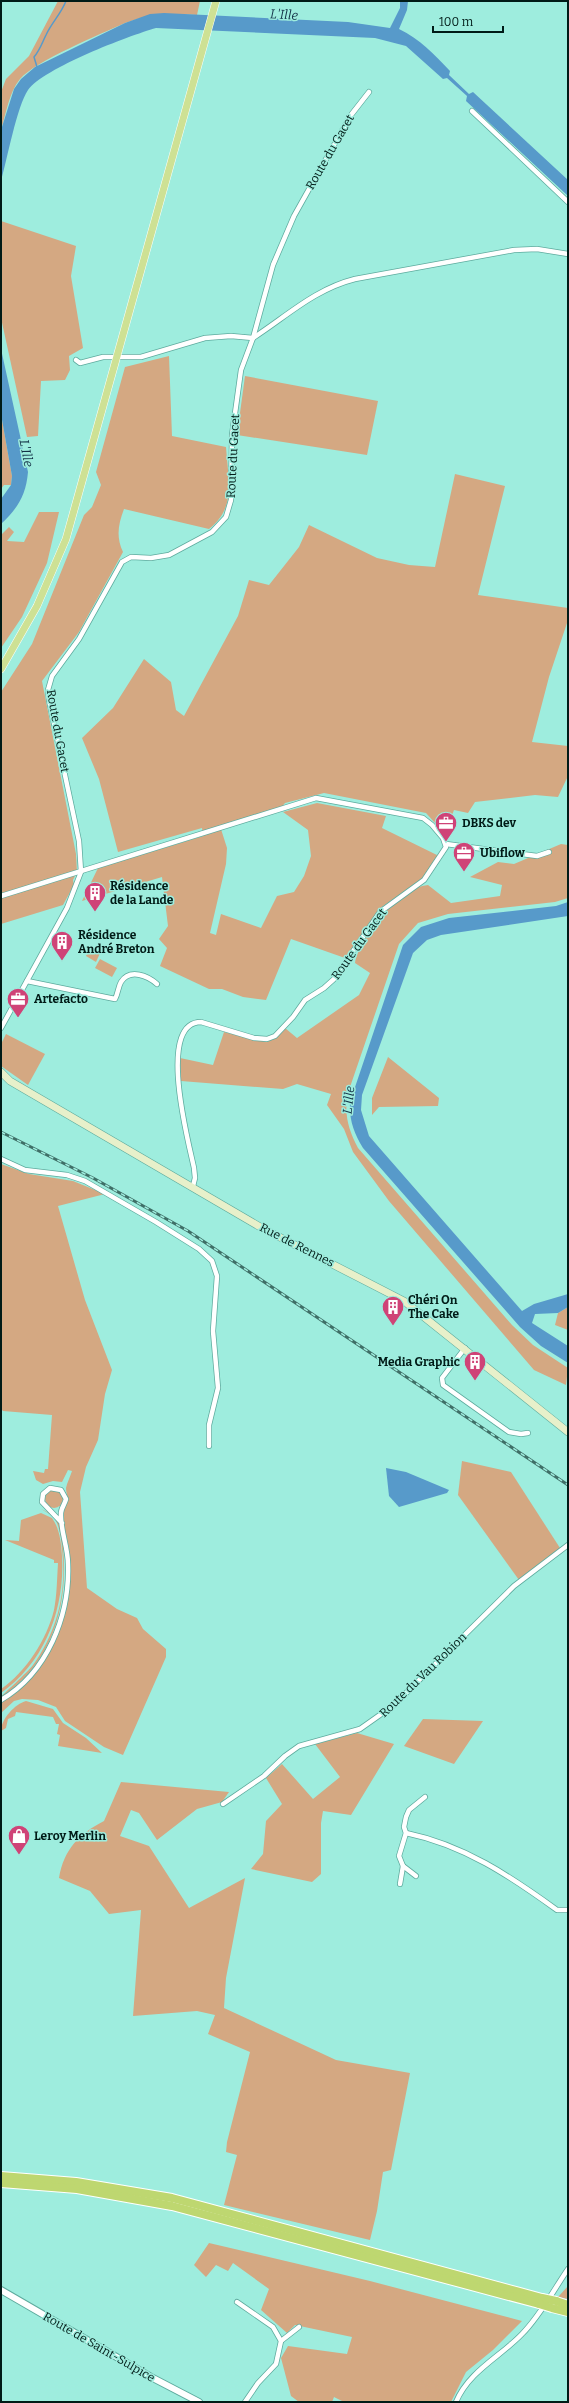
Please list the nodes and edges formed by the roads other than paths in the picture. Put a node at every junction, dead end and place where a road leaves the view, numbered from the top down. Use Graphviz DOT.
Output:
graph roads {
  1 [pos="216,2"];
  2 [pos="369,92"];
  3 [pos="472,111"];
  4 [pos="568,202"];
  5 [pos="568,254"];
  6 [pos="253,338"];
  7 [pos="118,357"];
  8 [pos="76,360"];
  9 [pos="1,669"];
  10 [pos="446,844"];
  11 [pos="549,852"];
  12 [pos="81,872"];
  13 [pos="1,896"];
  14 [pos="27,981"];
  15 [pos="157,984"];
  16 [pos="1,1028"];
  17 [pos="1,1072"];
  18 [pos="1,1077"];
  19 [pos="10,1081"];
  20 [pos="1,1159"];
  21 [pos="192,1186"];
  22 [pos="465,1348"];
  23 [pos="568,1432"];
  24 [pos="528,1433"];
  25 [pos="209,1446"];
  26 [pos="64,1507"];
  27 [pos="52,1511"];
  28 [pos="62,1523"];
  29 [pos="568,1545"];
  30 [pos="1,1700"];
  31 [pos="425,1797"];
  32 [pos="223,1804"];
  33 [pos="406,1833"];
  34 [pos="403,1866"];
  35 [pos="416,1876"];
  36 [pos="400,1884"];
  37 [pos="568,1910"];
  38 [pos="1,2176"];
  39 [pos="1,2183"];
  40 [pos="568,2269"];
  41 [pos="1,2290"];
  42 [pos="540,2301"];
  43 [pos="237,2302"];
  44 [pos="554,2305"];
  45 [pos="568,2305"];
  46 [pos="568,2312"];
  47 [pos="299,2327"];
  48 [pos="281,2341"];
  49 [pos="199,2402"];
  50 [pos="245,2402"];
  51 [pos="456,2402"];
  1 -- 7 [label="main road"];
  2 -- 6 [label="street, Route du Gacet"];
  3 -- 4 [label="street"];
  5 -- 6 [label="street"];
  6 -- 7 [label="street"];
  6 -- 12 [label="street, Route du Gacet"];
  7 -- 8 [label="street"];
  7 -- 9 [label="main road"];
  10 -- 11 [label="street"];
  10 -- 12 [label="street"];
  10 -- 21 [label="street, Route du Gacet"];
  12 -- 13 [label="street"];
  12 -- 14 [label="street, Route du Gacet"];
  14 -- 15 [label="street"];
  14 -- 16 [label="street, Route du Gacet"];
  17 -- 19 [label="main road, Rue de Rennes"];
  18 -- 19 [label="main road, Rue de Rennes"];
  19 -- 21 [label="main road, Rue de Rennes"];
  20 -- 25 [label="street"];
  21 -- 22 [label="main road, Rue de Rennes"];
  22 -- 23 [label="main road, Rue de Rennes"];
  22 -- 24 [label="street"];
  26 -- 27 [label="street"];
  26 -- 27 [label="street"];
  26 -- 28 [label="street"];
  27 -- 28 [label="street"];
  28 -- 30 [label="street"];
  29 -- 32 [label="street, Route du Vau Robion"];
  31 -- 33 [label="street"];
  33 -- 34 [label="street"];
  33 -- 37 [label="street"];
  34 -- 35 [label="street"];
  34 -- 36 [label="street"];
  38 -- 42 [label="highway"];
  39 -- 42 [label="highway"];
  40 -- 51 [label="street"];
  41 -- 49 [label="street, Route de Saint-Sulpice"];
  42 -- 44 [label="highway, bridge"];
  43 -- 48 [label="street"];
  44 -- 45 [label="highway"];
  44 -- 46 [label="highway"];
  47 -- 48 [label="street"];
  48 -- 50 [label="street"];
}
